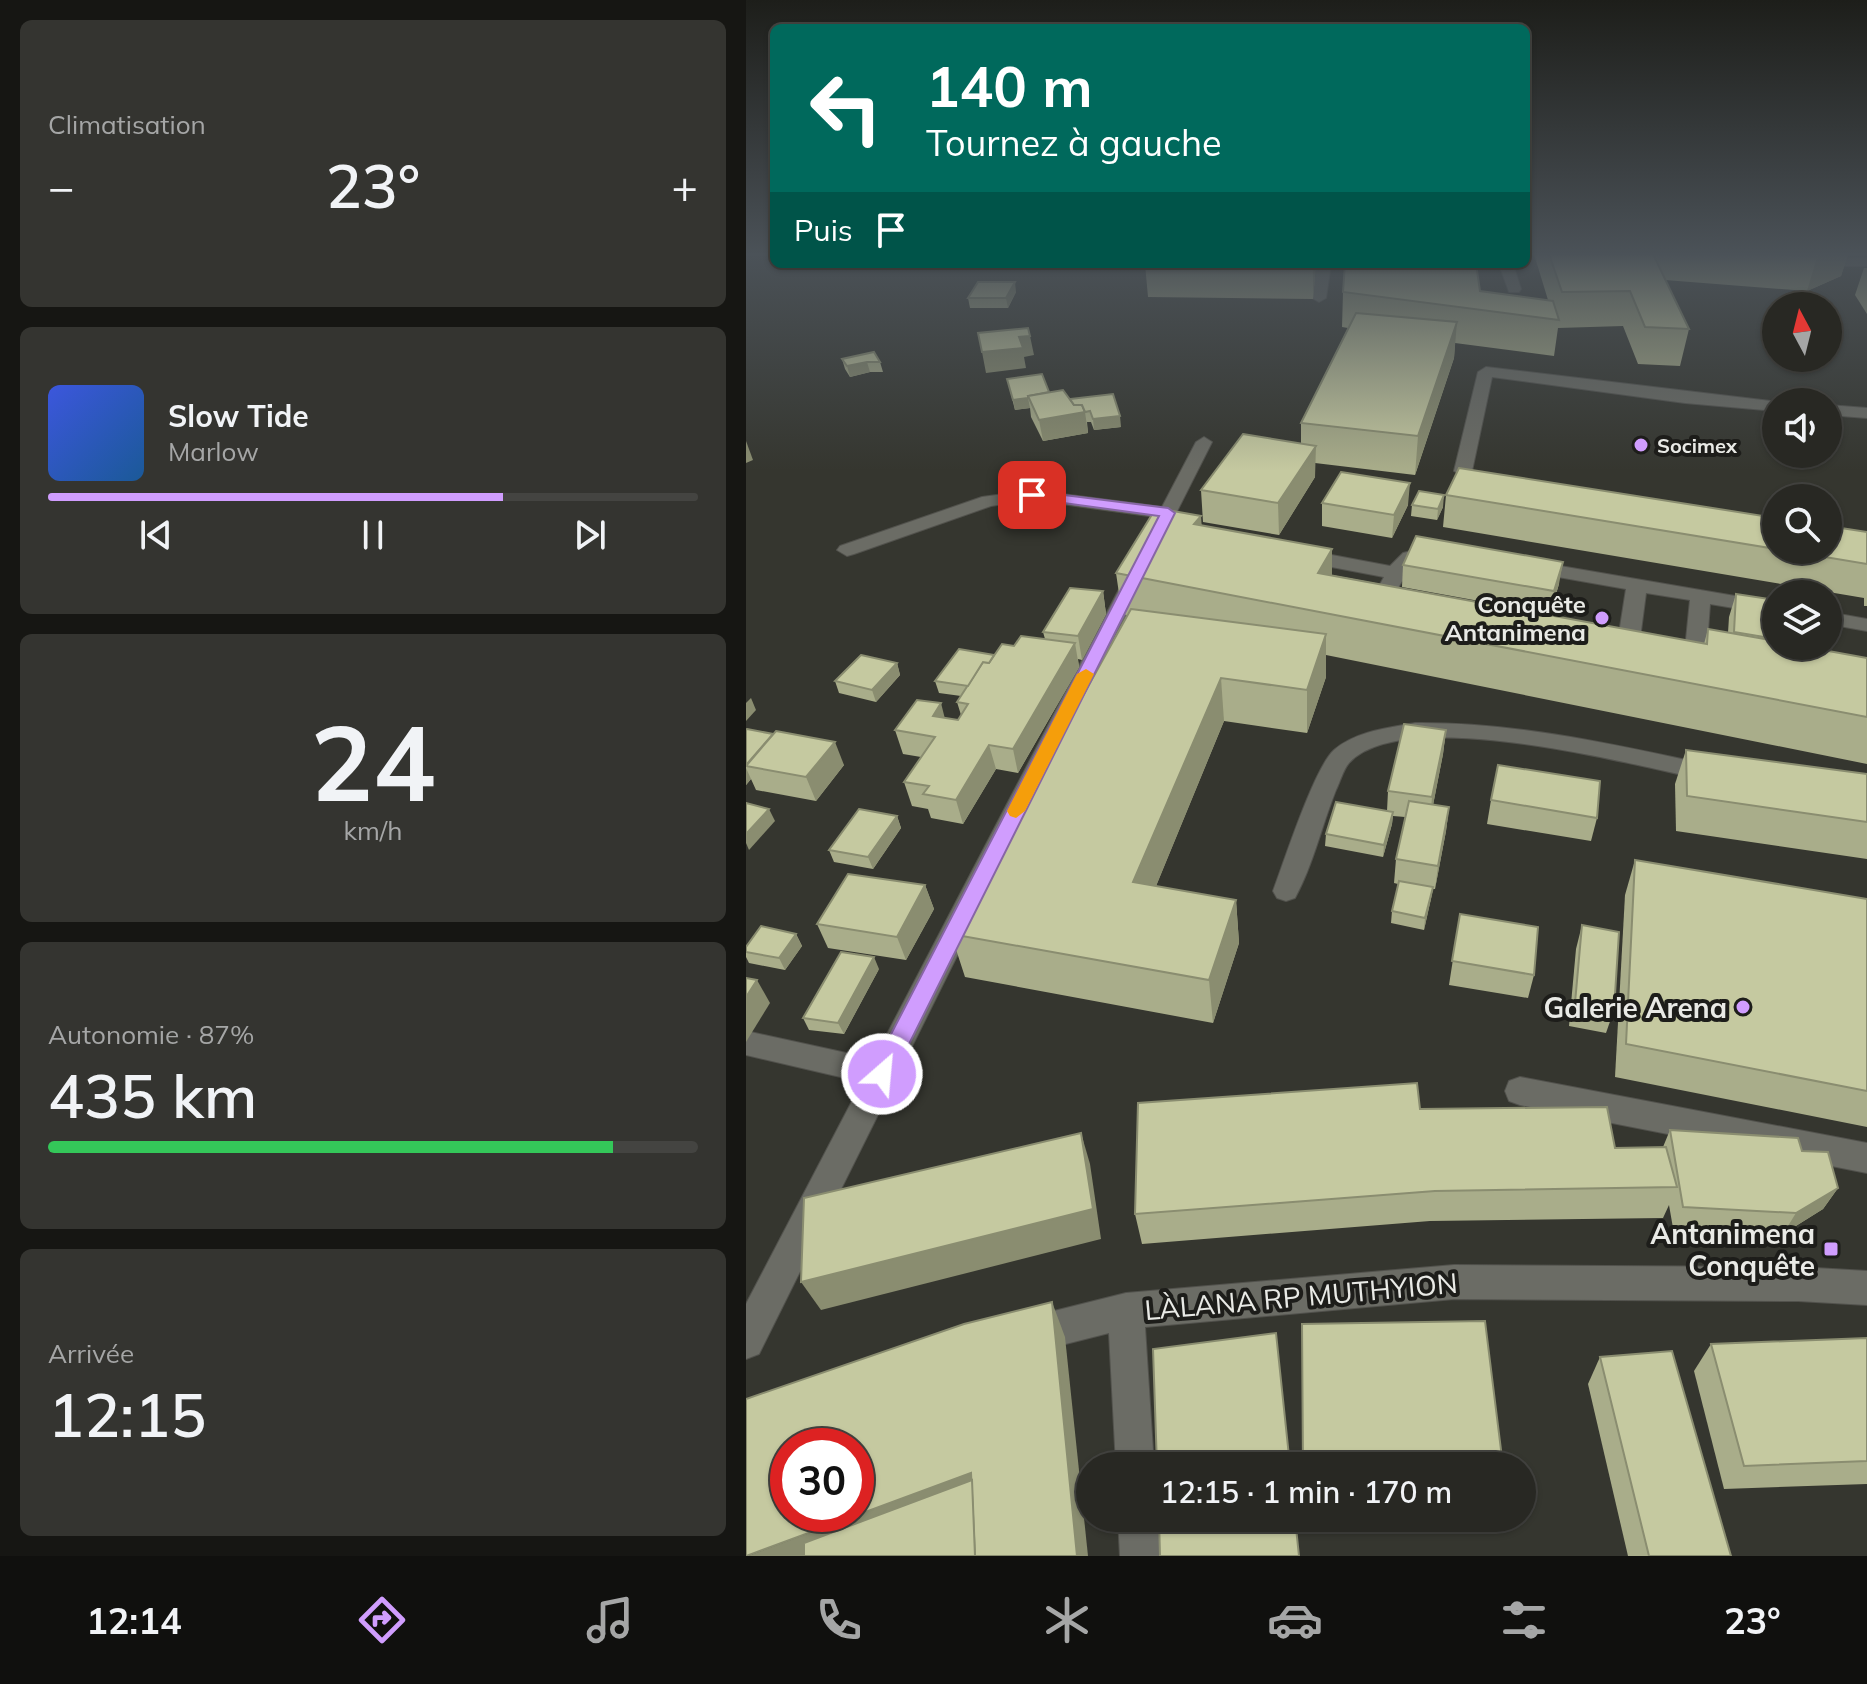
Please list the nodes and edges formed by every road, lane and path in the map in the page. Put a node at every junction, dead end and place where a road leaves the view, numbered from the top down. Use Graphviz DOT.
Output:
graph roads {
  1 [pos="1762,405"];
  2 [pos="1842,411"];
  3 [pos="1867,413"];
  4 [pos="1204,442"];
  5 [pos="1463,471"];
  6 [pos="1168,513"];
  7 [pos="847,550"];
  8 [pos="1278,551"];
  9 [pos="1452,553"];
  10 [pos="1514,564"];
  11 [pos="1396,573"];
  12 [pos="1637,585"];
  13 [pos="1700,596"];
  14 [pos="1762,607"];
  15 [pos="1426,609"];
  16 [pos="1842,621"];
  17 [pos="1867,625"];
  18 [pos="1731,777"];
  19 [pos="1286,891"];
  20 [pos="748,1043"];
  21 [pos="882,1074"];
  22 [pos="1520,1091"];
  23 [pos="1867,1158"];
  24 [pos="1867,1288"];
  25 [pos="1126,1311"];
  26 [pos="746,1341"];
  27 [pos="1005,1342"];
  28 [pos="1134,1452"];
  29 [pos="1139,1532"];
  30 [pos="1140,1556"];
  1 -- 5 [label="street"];
  2 -- 3 [label="street"];
  4 -- 6 [label="street"];
  6 -- 7 [label="street"];
  6 -- 21 [label="street"];
  8 -- 11 [label="street"];
  9 -- 11 [label="street"];
  10 -- 12 [label="street"];
  11 -- 15 [label="street"];
  12 -- 13 [label="street"];
  12 -- 13 [label="street"];
  13 -- 14 [label="street"];
  16 -- 17 [label="street"];
  18 -- 19 [label="street"];
  20 -- 21 [label="street"];
  21 -- 26 [label="street"];
  22 -- 23 [label="street"];
  24 -- 25 [label="street, LÀLANA RP MUTHYION"];
  25 -- 27 [label="street, LÀLANA RP MUTHYION"];
  25 -- 28 [label="street"];
  29 -- 30 [label="street"];
}
